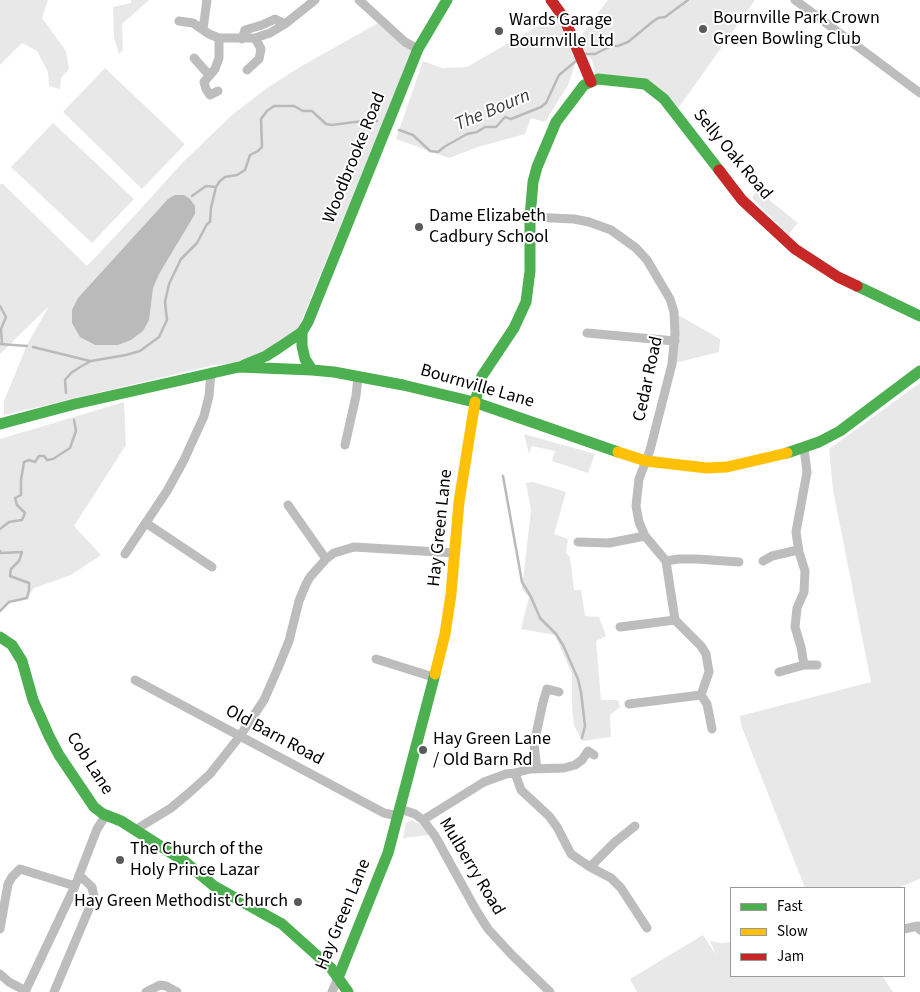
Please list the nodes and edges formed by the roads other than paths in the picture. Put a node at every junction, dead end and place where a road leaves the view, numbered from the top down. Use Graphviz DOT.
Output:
graph roads {
  1 [pos="207,0"];
  2 [pos="315,0"];
  3 [pos="359,0"];
  4 [pos="447,0"];
  5 [pos="551,0"];
  6 [pos="795,0"];
  7 [pos="179,21"];
  8 [pos="285,24"];
  9 [pos="203,29"];
  10 [pos="220,38"];
  11 [pos="255,38"];
  12 [pos="242,39"];
  13 [pos="418,49"];
  14 [pos="194,58"];
  15 [pos="247,70"];
  16 [pos="209,76"];
  17 [pos="591,82"];
  18 [pos="218,91"];
  19 [pos="920,93"];
  20 [pos="530,217"];
  21 [pos="920,316"];
  22 [pos="302,332"];
  23 [pos="587,333"];
  24 [pos="675,341"];
  25 [pos="239,367"];
  26 [pos="312,370"];
  27 [pos="920,371"];
  28 [pos="211,372"];
  29 [pos="358,377"];
  30 [pos="474,402"];
  31 [pos="0,424"];
  32 [pos="344,445"];
  33 [pos="804,448"];
  34 [pos="646,461"];
  35 [pos="288,505"];
  36 [pos="146,523"];
  37 [pos="645,536"];
  38 [pos="578,542"];
  39 [pos="798,550"];
  40 [pos="455,553"];
  41 [pos="125,554"];
  42 [pos="326,559"];
  43 [pos="666,561"];
  44 [pos="739,562"];
  45 [pos="764,562"];
  46 [pos="212,567"];
  47 [pos="675,620"];
  48 [pos="620,627"];
  49 [pos="0,637"];
  50 [pos="376,659"];
  51 [pos="804,665"];
  52 [pos="817,665"];
  53 [pos="779,672"];
  54 [pos="433,677"];
  55 [pos="135,680"];
  56 [pos="559,692"];
  57 [pos="701,695"];
  58 [pos="629,704"];
  59 [pos="712,729"];
  60 [pos="240,736"];
  61 [pos="594,755"];
  62 [pos="537,769"];
  63 [pos="515,773"];
  64 [pos="399,813"];
  65 [pos="106,815"];
  66 [pos="423,820"];
  67 [pos="635,826"];
  68 [pos="135,830"];
  69 [pos="590,867"];
  70 [pos="79,876"];
  71 [pos="75,886"];
  72 [pos="920,927"];
  73 [pos="647,928"];
  74 [pos="0,929"];
  75 [pos="905,929"];
  76 [pos="0,974"];
  77 [pos="338,978"];
  78 [pos="26,991"];
  79 [pos="54,992"];
  80 [pos="146,992"];
  81 [pos="177,992"];
  82 [pos="332,992"];
  83 [pos="348,992"];
  84 [pos="550,992"];
  1 -- 9 [label="street"];
  2 -- 8 [label="street"];
  3 -- 13 [label="street"];
  4 -- 13 [label="street, Woodbrooke Road"];
  5 -- 17 [label="street"];
  6 -- 19 [label="street"];
  7 -- 9 [label="street"];
  8 -- 11 [label="street"];
  8 -- 12 [label="street"];
  9 -- 10 [label="street"];
  10 -- 12 [label="street"];
  10 -- 16 [label="street"];
  11 -- 12 [label="street"];
  11 -- 15 [label="street"];
  13 -- 22 [label="street, Woodbrooke Road"];
  14 -- 16 [label="street"];
  16 -- 18 [label="street"];
  17 -- 20 [label="street, Hay Green Lane"];
  17 -- 21 [label="street, Selly Oak Road"];
  20 -- 24 [label="street, Cedar Road"];
  20 -- 30 [label="street, Hay Green Lane"];
  22 -- 25 [label="street"];
  22 -- 26 [label="street"];
  23 -- 24 [label="street"];
  24 -- 34 [label="street, Cedar Road"];
  25 -- 26 [label="street, Bournville Lane"];
  25 -- 28 [label="street, Bournville Lane"];
  26 -- 29 [label="street, Bournville Lane"];
  27 -- 33 [label="street, Bournville Lane"];
  28 -- 31 [label="street, Bournville Lane"];
  28 -- 36 [label="street"];
  29 -- 30 [label="street, Bournville Lane"];
  29 -- 32 [label="street"];
  30 -- 34 [label="street, Bournville Lane"];
  30 -- 40 [label="street, Hay Green Lane"];
  33 -- 34 [label="street, Bournville Lane"];
  33 -- 39 [label="street"];
  34 -- 37 [label="street, Cedar Road"];
  35 -- 42 [label="street"];
  36 -- 41 [label="street"];
  36 -- 46 [label="street"];
  37 -- 38 [label="street"];
  37 -- 43 [label="street"];
  39 -- 45 [label="street"];
  39 -- 51 [label="street"];
  40 -- 42 [label="street"];
  40 -- 54 [label="street, Hay Green Lane"];
  42 -- 60 [label="street"];
  43 -- 44 [label="street"];
  43 -- 47 [label="street"];
  47 -- 48 [label="street"];
  47 -- 57 [label="street"];
  49 -- 65 [label="street, Cob Lane"];
  50 -- 54 [label="street"];
  51 -- 52 [label="street"];
  51 -- 53 [label="street"];
  54 -- 64 [label="street, Hay Green Lane"];
  55 -- 60 [label="street, Old Barn Road"];
  56 -- 62 [label="street"];
  57 -- 58 [label="street"];
  57 -- 59 [label="street"];
  60 -- 64 [label="street, Old Barn Road"];
  60 -- 68 [label="street"];
  61 -- 62 [label="street"];
  62 -- 63 [label="street"];
  63 -- 66 [label="street"];
  63 -- 69 [label="street"];
  64 -- 66 [label="street, Mulberry Road"];
  64 -- 77 [label="street, Hay Green Lane"];
  65 -- 68 [label="street, Cob Lane"];
  65 -- 70 [label="street"];
  66 -- 84 [label="street, Mulberry Road"];
  67 -- 69 [label="street"];
  68 -- 77 [label="street, Cob Lane"];
  69 -- 73 [label="street"];
  70 -- 71 [label="street"];
  70 -- 79 [label="street"];
  71 -- 74 [label="street"];
  71 -- 78 [label="street"];
  72 -- 75 [label="street"];
  76 -- 78 [label="street"];
  77 -- 82 [label="street, Hay Green Lane"];
  77 -- 83 [label="street, Cob Lane"];
  80 -- 81 [label="street"];
}
